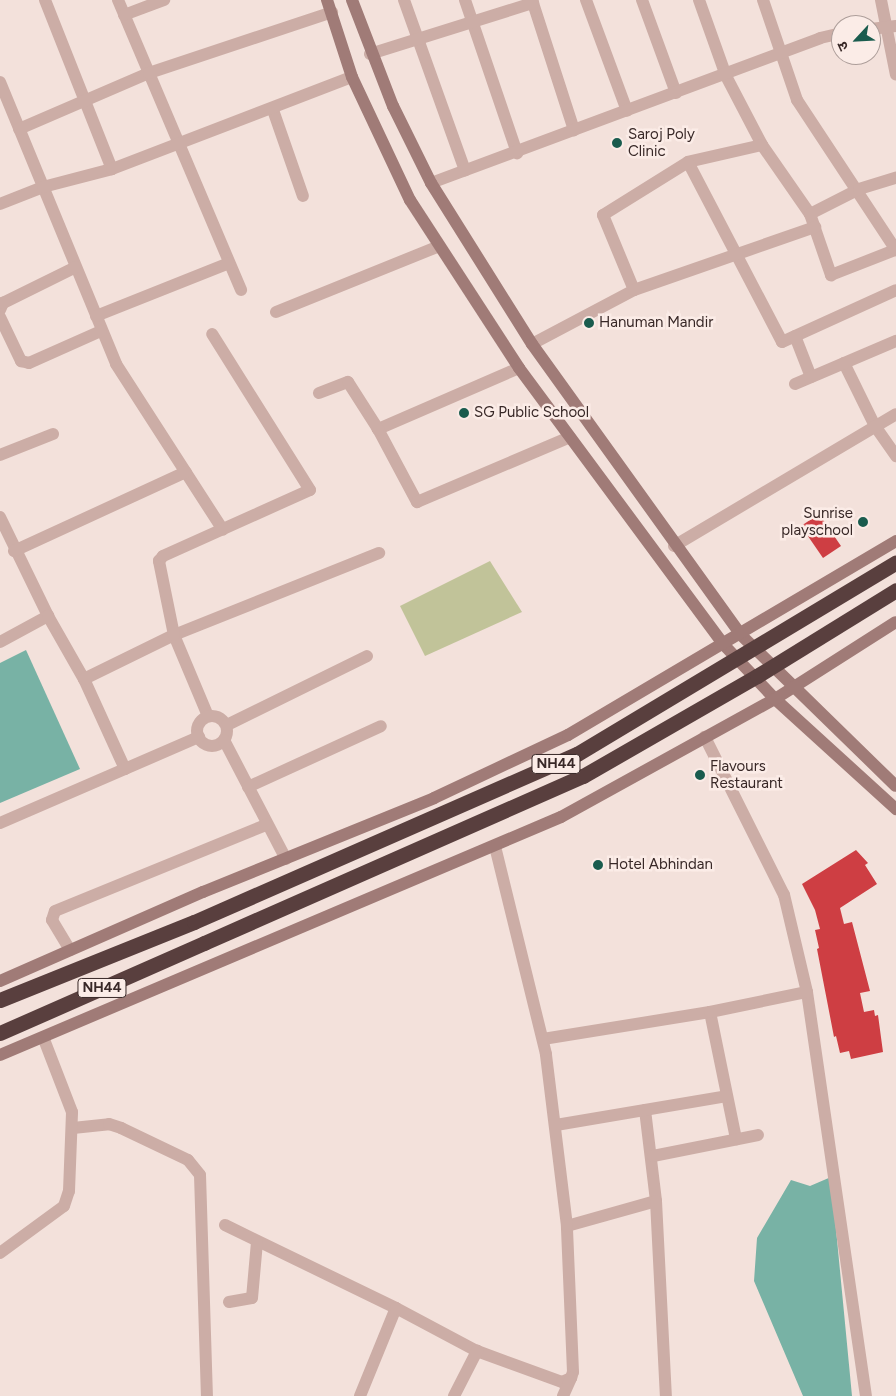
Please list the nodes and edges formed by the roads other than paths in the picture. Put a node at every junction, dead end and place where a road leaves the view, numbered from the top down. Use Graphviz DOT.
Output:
graph roads {
  1 [pos="45,0"];
  2 [pos="118,0"];
  3 [pos="164,0"];
  4 [pos="327,0"];
  5 [pos="352,0"];
  6 [pos="404,0"];
  7 [pos="465,0"];
  8 [pos="586,0"];
  9 [pos="642,0"];
  10 [pos="699,0"];
  11 [pos="763,0"];
  12 [pos="881,0"];
  13 [pos="532,2"];
  14 [pos="332,12"];
  15 [pos="124,15"];
  16 [pos="473,22"];
  17 [pos="892,26"];
  18 [pos="831,36"];
  19 [pos="418,40"];
  20 [pos="783,52"];
  21 [pos="370,54"];
  22 [pos="149,73"];
  23 [pos="896,75"];
  24 [pos="726,76"];
  25 [pos="352,77"];
  26 [pos="0,82"];
  27 [pos="676,94"];
  28 [pos="84,101"];
  29 [pos="273,110"];
  30 [pos="627,111"];
  31 [pos="19,129"];
  32 [pos="574,130"];
  33 [pos="179,144"];
  34 [pos="762,145"];
  35 [pos="517,153"];
  36 [pos="688,162"];
  37 [pos="112,169"];
  38 [pos="464,170"];
  39 [pos="896,178"];
  40 [pos="431,183"];
  41 [pos="43,187"];
  42 [pos="859,189"];
  43 [pos="303,196"];
  44 [pos="0,204"];
  45 [pos="810,214"];
  46 [pos="814,227"];
  47 [pos="439,246"];
  48 [pos="896,250"];
  49 [pos="737,255"];
  50 [pos="229,263"];
  51 [pos="76,267"];
  52 [pos="241,290"];
  53 [pos="634,290"];
  54 [pos="896,290"];
  55 [pos="0,310"];
  56 [pos="276,312"];
  57 [pos="96,316"];
  58 [pos="0,317"];
  59 [pos="101,331"];
  60 [pos="212,334"];
  61 [pos="795,336"];
  62 [pos="896,341"];
  63 [pos="532,344"];
  64 [pos="844,363"];
  65 [pos="519,368"];
  66 [pos="812,377"];
  67 [pos="795,384"];
  68 [pos="319,393"];
  69 [pos="896,414"];
  70 [pos="875,426"];
  71 [pos="378,430"];
  72 [pos="53,434"];
  73 [pos="570,437"];
  74 [pos="0,455"];
  75 [pos="896,456"];
  76 [pos="186,472"];
  77 [pos="0,517"];
  78 [pos="223,530"];
  79 [pos="896,541"];
  80 [pos="674,546"];
  81 [pos="14,551"];
  82 [pos="379,553"];
  83 [pos="896,562"];
  84 [pos="896,590"];
  85 [pos="48,616"];
  86 [pos="896,622"];
  87 [pos="174,635"];
  88 [pos="741,635"];
  89 [pos="0,642"];
  90 [pos="724,645"];
  91 [pos="367,656"];
  92 [pos="84,679"];
  93 [pos="793,687"];
  94 [pos="776,699"];
  95 [pos="208,716"];
  96 [pos="226,726"];
  97 [pos="381,726"];
  98 [pos="198,737"];
  99 [pos="706,737"];
  100 [pos="224,740"];
  101 [pos="125,769"];
  102 [pos="896,786"];
  103 [pos="248,787"];
  104 [pos="896,809"];
  105 [pos="0,823"];
  106 [pos="266,825"];
  107 [pos="495,848"];
  108 [pos="286,859"];
  109 [pos="70,950"];
  110 [pos="0,981"];
  111 [pos="807,992"];
  112 [pos="0,1000"];
  113 [pos="710,1012"];
  114 [pos="0,1033"];
  115 [pos="43,1037"];
  116 [pos="544,1039"];
  117 [pos="0,1055"];
  118 [pos="727,1096"];
  119 [pos="645,1110"];
  120 [pos="556,1125"];
  121 [pos="73,1128"];
  122 [pos="758,1134"];
  123 [pos="736,1139"];
  124 [pos="653,1156"];
  125 [pos="656,1201"];
  126 [pos="225,1225"];
  127 [pos="568,1226"];
  128 [pos="257,1242"];
  129 [pos="0,1253"];
  130 [pos="229,1302"];
  131 [pos="396,1308"];
  132 [pos="477,1351"];
  133 [pos="571,1378"];
  134 [pos="207,1396"];
  135 [pos="360,1396"];
  136 [pos="454,1396"];
  137 [pos="563,1396"];
  138 [pos="666,1396"];
  139 [pos="866,1396"];
  1 -- 28 [label="street"];
  2 -- 15 [label="street"];
  3 -- 15 [label="street"];
  4 -- 14 [label="street"];
  5 -- 21 [label="street"];
  6 -- 19 [label="street"];
  7 -- 16 [label="street"];
  8 -- 30 [label="street"];
  9 -- 27 [label="street"];
  10 -- 24 [label="street"];
  11 -- 20 [label="street"];
  12 -- 17 [label="street"];
  13 -- 16 [label="street"];
  13 -- 32 [label="street"];
  14 -- 22 [label="street"];
  14 -- 25 [label="street"];
  15 -- 22 [label="street"];
  16 -- 19 [label="street"];
  16 -- 35 [label="street"];
  17 -- 23 [label="street"];
  18 -- 20 [label="street"];
  19 -- 21 [label="street"];
  19 -- 38 [label="street"];
  20 -- 24 [label="street"];
  20 -- 42 [label="street"];
  21 -- 40 [label="street"];
  22 -- 28 [label="street"];
  22 -- 33 [label="street"];
  24 -- 27 [label="street"];
  24 -- 34 [label="street"];
  25 -- 29 [label="street"];
  25 -- 47 [label="street"];
  26 -- 31 [label="street"];
  27 -- 30 [label="street"];
  28 -- 31 [label="street"];
  28 -- 37 [label="street"];
  29 -- 33 [label="street"];
  29 -- 43 [label="street"];
  30 -- 32 [label="street"];
  31 -- 41 [label="street"];
  32 -- 35 [label="street"];
  33 -- 37 [label="street"];
  33 -- 50 [label="street"];
  34 -- 36 [label="street"];
  34 -- 45 [label="street"];
  35 -- 38 [label="street"];
  36 -- 49 [label="street"];
  36 -- 53 [label="street"];
  37 -- 41 [label="street"];
  38 -- 40 [label="street"];
  39 -- 42 [label="street"];
  40 -- 63 [label="street"];
  41 -- 44 [label="street"];
  41 -- 51 [label="street"];
  42 -- 45 [label="street"];
  42 -- 48 [label="street"];
  45 -- 46 [label="street"];
  46 -- 48 [label="street"];
  46 -- 49 [label="street"];
  47 -- 56 [label="street"];
  47 -- 65 [label="street"];
  49 -- 53 [label="street"];
  49 -- 61 [label="street"];
  50 -- 52 [label="street"];
  50 -- 57 [label="street"];
  51 -- 55 [label="street"];
  51 -- 57 [label="street"];
  53 -- 63 [label="street"];
  54 -- 61 [label="street"];
  57 -- 59 [label="street"];
  58 -- 59 [label="street"];
  59 -- 76 [label="street"];
  60 -- 78 [label="street"];
  61 -- 66 [label="street"];
  62 -- 64 [label="street"];
  63 -- 80 [label="street"];
  64 -- 66 [label="street"];
  64 -- 70 [label="street"];
  65 -- 71 [label="street"];
  65 -- 73 [label="street"];
  66 -- 67 [label="street"];
  68 -- 71 [label="street"];
  69 -- 70 [label="street"];
  70 -- 75 [label="street"];
  70 -- 80 [label="street"];
  71 -- 73 [label="street"];
  72 -- 74 [label="street"];
  73 -- 90 [label="street"];
  76 -- 78 [label="street"];
  76 -- 81 [label="street"];
  77 -- 81 [label="street"];
  78 -- 87 [label="street"];
  79 -- 88 [label="street"];
  80 -- 88 [label="street"];
  81 -- 85 [label="street"];
  82 -- 87 [label="street"];
  83 -- 112 [label="highway, NH44, bridge"];
  84 -- 114 [label="highway, NH44, bridge"];
  85 -- 89 [label="street"];
  85 -- 92 [label="street"];
  86 -- 93 [label="street"];
  87 -- 92 [label="street"];
  87 -- 95 [label="street"];
  88 -- 90 [label="street"];
  88 -- 93 [label="street"];
  90 -- 94 [label="street"];
  90 -- 108 [label="street"];
  91 -- 96 [label="street"];
  92 -- 101 [label="street"];
  93 -- 94 [label="street"];
  93 -- 102 [label="street"];
  94 -- 99 [label="street"];
  94 -- 104 [label="street"];
  95 -- 96 [label="street"];
  95 -- 98 [label="street"];
  96 -- 100 [label="street"];
  97 -- 103 [label="street"];
  98 -- 100 [label="street"];
  98 -- 101 [label="street"];
  99 -- 107 [label="street"];
  99 -- 111 [label="street"];
  100 -- 103 [label="street"];
  101 -- 105 [label="street"];
  103 -- 106 [label="street"];
  106 -- 108 [label="street"];
  106 -- 109 [label="street"];
  107 -- 115 [label="street"];
  107 -- 116 [label="street"];
  108 -- 109 [label="street"];
  109 -- 110 [label="street"];
  111 -- 113 [label="street"];
  111 -- 139 [label="street"];
  113 -- 116 [label="street"];
  113 -- 118 [label="street"];
  115 -- 117 [label="street"];
  115 -- 121 [label="street"];
  116 -- 120 [label="street"];
  118 -- 119 [label="street"];
  118 -- 123 [label="street"];
  119 -- 120 [label="street"];
  119 -- 124 [label="street"];
  120 -- 127 [label="street"];
  121 -- 129 [label="street"];
  121 -- 134 [label="street"];
  122 -- 123 [label="street"];
  123 -- 124 [label="street"];
  124 -- 125 [label="street"];
  125 -- 127 [label="street"];
  125 -- 138 [label="street"];
  126 -- 128 [label="street"];
  127 -- 133 [label="street"];
  128 -- 130 [label="street"];
  128 -- 131 [label="street"];
  131 -- 132 [label="street"];
  131 -- 135 [label="street"];
  132 -- 133 [label="street"];
  132 -- 136 [label="street"];
  133 -- 137 [label="street"];
}
